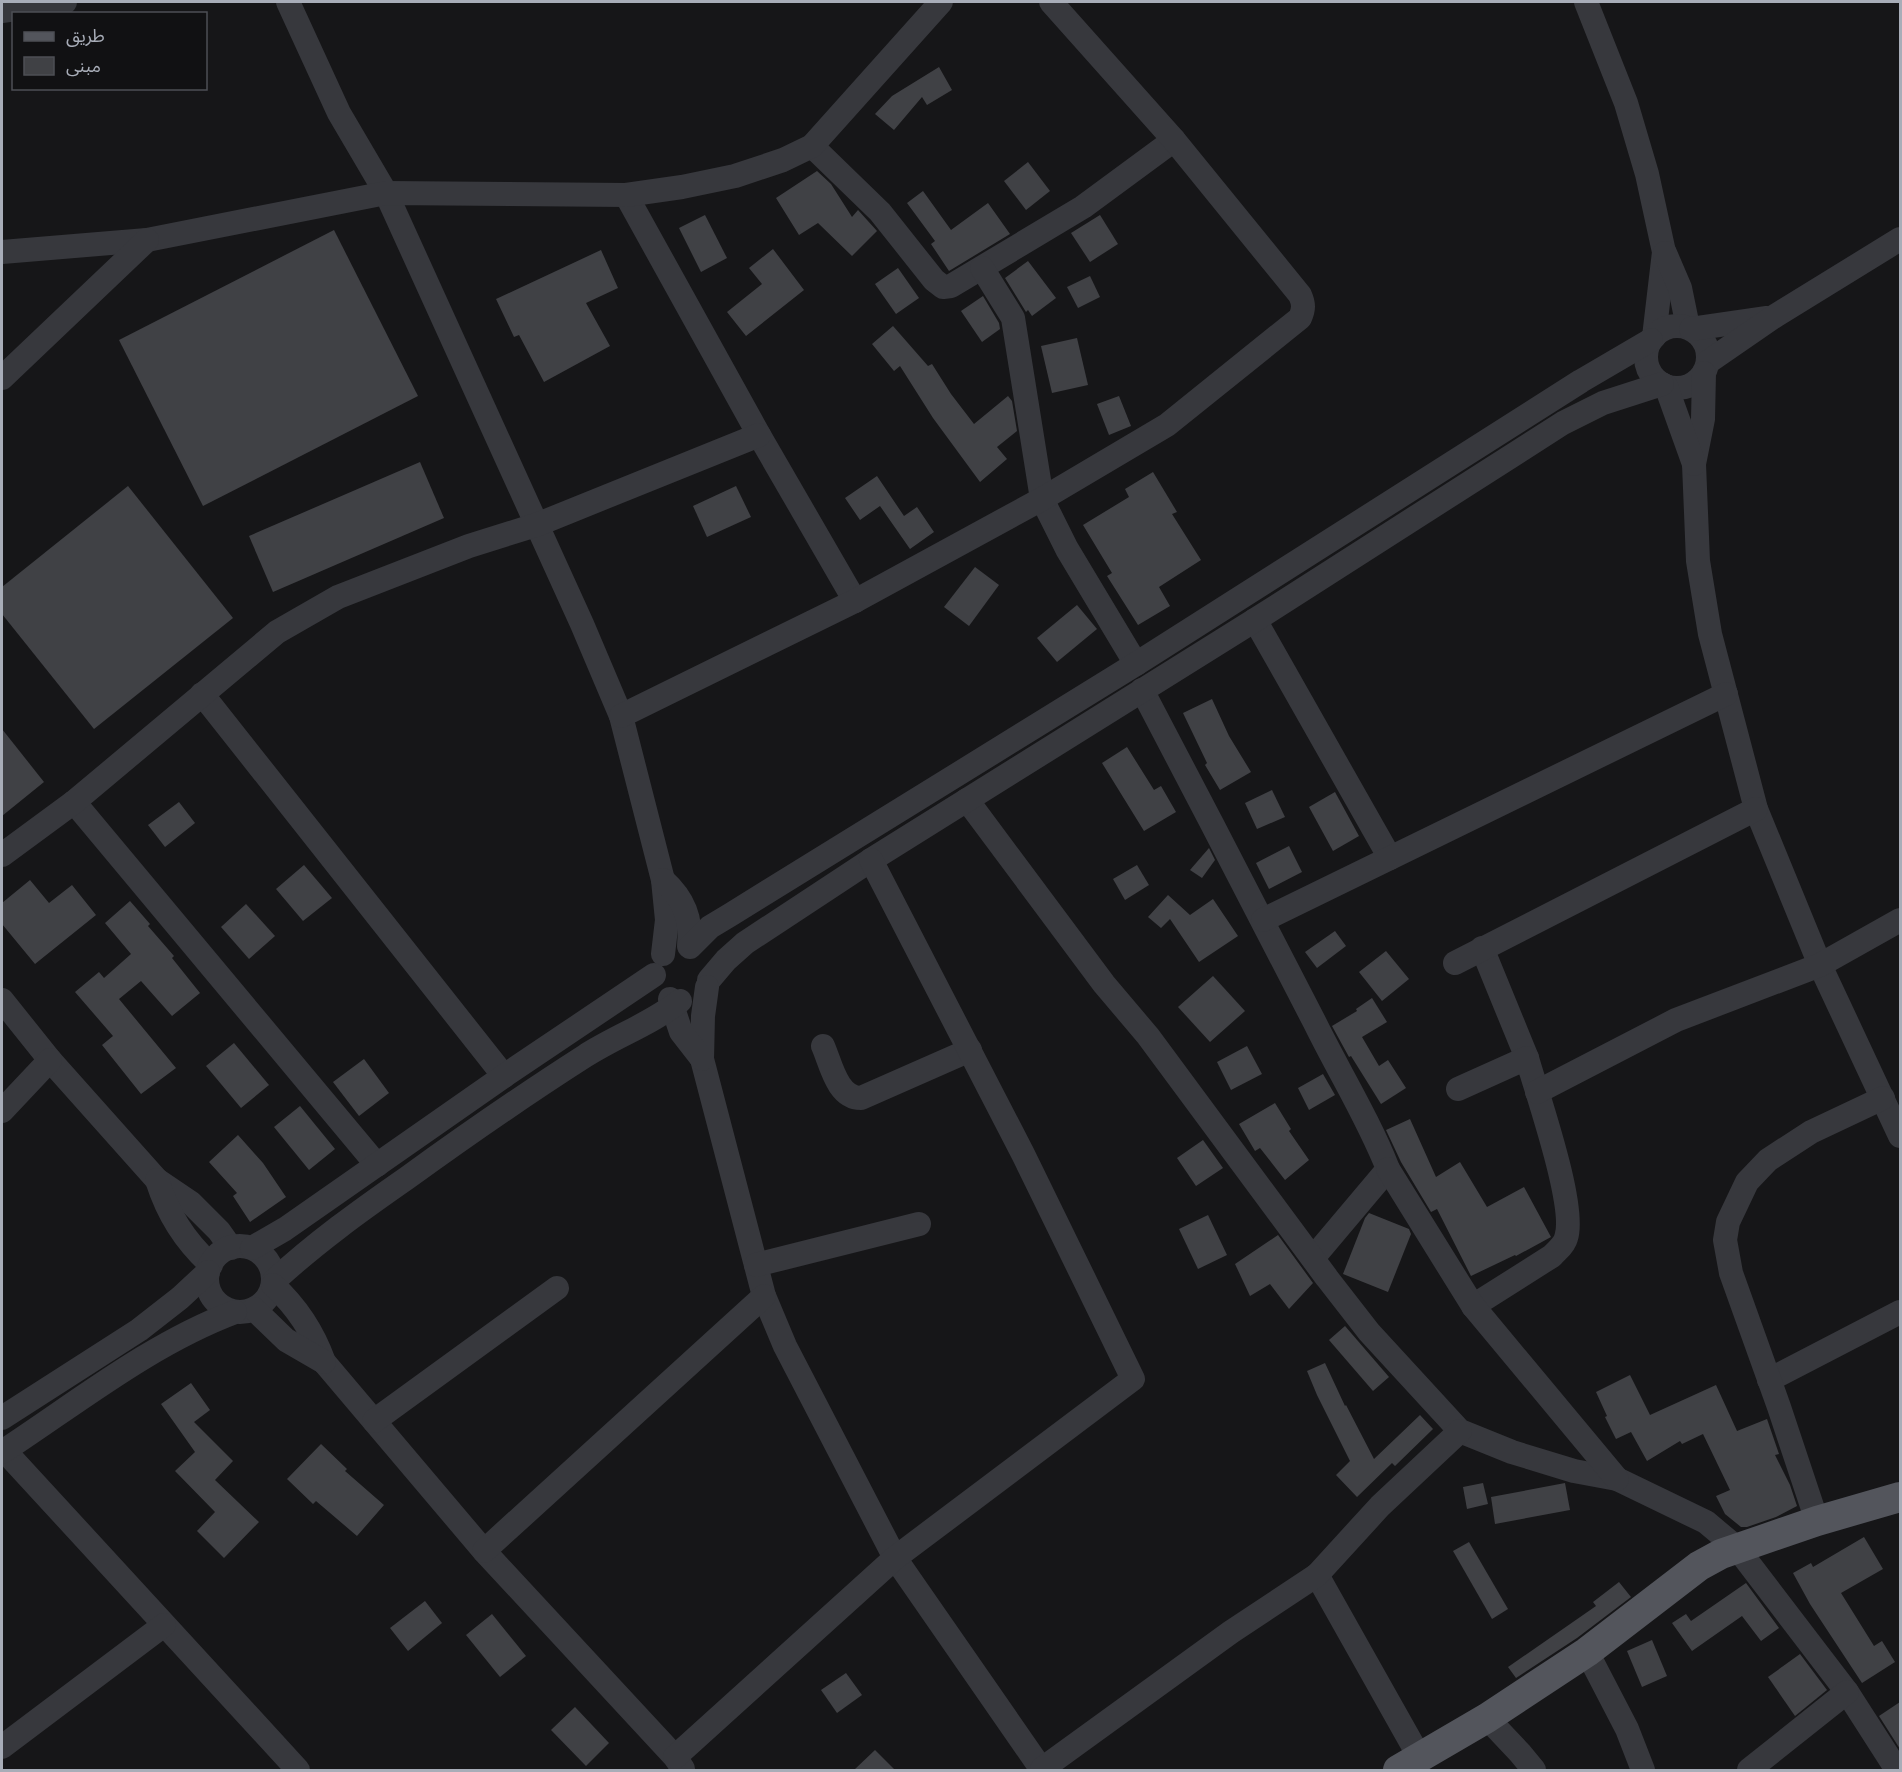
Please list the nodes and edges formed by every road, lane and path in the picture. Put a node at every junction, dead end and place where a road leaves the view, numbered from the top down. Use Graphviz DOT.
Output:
graph roads {
  1 [pos="65,2"];
  2 [pos="288,2"];
  3 [pos="941,2"];
  4 [pos="1051,2"];
  5 [pos="1586,2"];
  6 [pos="2,11"];
  7 [pos="1174,140"];
  8 [pos="812,146"];
  9 [pos="386,193"];
  10 [pos="626,195"];
  11 [pos="1900,239"];
  12 [pos="147,240"];
  13 [pos="2,252"];
  14 [pos="1664,252"];
  15 [pos="982,267"];
  16 [pos="1775,316"];
  17 [pos="1689,328"];
  18 [pos="1652,338"];
  19 [pos="1706,368"];
  20 [pos="2,378"];
  21 [pos="1664,385"];
  22 [pos="759,435"];
  23 [pos="1694,464"];
  24 [pos="1042,499"];
  25 [pos="536,525"];
  26 [pos="855,601"];
  27 [pos="1255,620"];
  28 [pos="1136,664"];
  29 [pos="1142,690"];
  30 [pos="202,694"];
  31 [pos="1726,694"];
  32 [pos="621,716"];
  33 [pos="967,800"];
  34 [pos="74,802"];
  35 [pos="1756,809"];
  36 [pos="2,855"];
  37 [pos="1390,858"];
  38 [pos="871,860"];
  39 [pos="663,880"];
  40 [pos="686,909"];
  41 [pos="730,915"];
  42 [pos="1263,920"];
  43 [pos="1900,920"];
  44 [pos="689,947"];
  45 [pos="1482,948"];
  46 [pos="1455,963"];
  47 [pos="659,964"];
  48 [pos="1820,965"];
  49 [pos="708,983"];
  50 [pos="2,1000"];
  51 [pos="674,1003"];
  52 [pos="823,1046"];
  53 [pos="970,1050"];
  54 [pos="1527,1058"];
  55 [pos="702,1059"];
  56 [pos="50,1060"];
  57 [pos="504,1076"];
  58 [pos="1458,1089"];
  59 [pos="1537,1092"];
  60 [pos="1883,1098"];
  61 [pos="2,1111"];
  62 [pos="1900,1136"];
  63 [pos="377,1165"];
  64 [pos="1388,1169"];
  65 [pos="157,1180"];
  66 [pos="919,1224"];
  67 [pos="242,1248"];
  68 [pos="1313,1258"];
  69 [pos="756,1265"];
  70 [pos="210,1269"];
  71 [pos="273,1283"];
  72 [pos="557,1288"];
  73 [pos="764,1296"];
  74 [pos="1473,1306"];
  75 [pos="244,1311"];
  76 [pos="1900,1312"];
  77 [pos="324,1362"];
  78 [pos="1769,1380"];
  79 [pos="2,1418"];
  80 [pos="374,1421"];
  81 [pos="1460,1431"];
  82 [pos="3,1451"];
  83 [pos="1617,1479"];
  84 [pos="1900,1497"];
  85 [pos="1817,1521"];
  86 [pos="1737,1548"];
  87 [pos="484,1551"];
  88 [pos="895,1558"];
  89 [pos="1317,1575"];
  90 [pos="164,1624"];
  91 [pos="1587,1652"];
  92 [pos="1847,1692"];
  93 [pos="1486,1718"];
  94 [pos="2,1747"];
  95 [pos="679,1764"];
  96 [pos="1409,1764"];
  97 [pos="298,1770"];
  98 [pos="1042,1770"];
  99 [pos="1534,1770"];
  100 [pos="1643,1770"];
  101 [pos="1749,1770"];
  102 [pos="1897,1770"];
  1 -- 6 [label="street"];
  2 -- 9 [label="street"];
  3 -- 8 [label="street"];
  4 -- 7 [label="street"];
  5 -- 14 [label="street"];
  7 -- 15 [label="street"];
  7 -- 24 [label="street"];
  8 -- 10 [label="street"];
  8 -- 15 [label="street"];
  9 -- 10 [label="street"];
  9 -- 12 [label="street"];
  9 -- 25 [label="street"];
  10 -- 22 [label="street"];
  11 -- 16 [label="street"];
  12 -- 13 [label="street"];
  12 -- 20 [label="street"];
  14 -- 17 [label="street"];
  14 -- 18 [label="street"];
  15 -- 24 [label="street"];
  16 -- 17 [label="street"];
  16 -- 19 [label="street"];
  17 -- 18 [label="street"];
  17 -- 19 [label="street"];
  18 -- 21 [label="street"];
  18 -- 28 [label="street"];
  19 -- 21 [label="street"];
  19 -- 23 [label="street"];
  21 -- 23 [label="street"];
  21 -- 27 [label="street"];
  22 -- 25 [label="street"];
  22 -- 26 [label="street"];
  23 -- 31 [label="street"];
  24 -- 26 [label="street"];
  24 -- 28 [label="street"];
  25 -- 30 [label="street"];
  25 -- 32 [label="street"];
  26 -- 32 [label="street"];
  27 -- 29 [label="street"];
  27 -- 37 [label="street"];
  28 -- 41 [label="street"];
  29 -- 33 [label="street"];
  29 -- 42 [label="street"];
  30 -- 34 [label="street"];
  30 -- 57 [label="street"];
  31 -- 35 [label="street"];
  31 -- 37 [label="street"];
  32 -- 39 [label="street"];
  33 -- 38 [label="street"];
  33 -- 68 [label="street"];
  34 -- 36 [label="street"];
  34 -- 63 [label="street"];
  35 -- 45 [label="street"];
  35 -- 48 [label="street"];
  37 -- 42 [label="street"];
  38 -- 49 [label="street"];
  38 -- 53 [label="street"];
  39 -- 40 [label="street"];
  39 -- 47 [label="street"];
  40 -- 41 [label="street"];
  40 -- 44 [label="street"];
  41 -- 44 [label="street"];
  42 -- 64 [label="street"];
  43 -- 48 [label="street"];
  44 -- 47 [label="street"];
  44 -- 49 [label="street"];
  45 -- 46 [label="street"];
  45 -- 54 [label="street"];
  47 -- 51 [label="street"];
  47 -- 57 [label="street"];
  48 -- 59 [label="street"];
  48 -- 60 [label="street"];
  49 -- 51 [label="street"];
  49 -- 55 [label="street"];
  50 -- 56 [label="street"];
  51 -- 55 [label="street"];
  51 -- 71 [label="street"];
  52 -- 53 [label="street"];
  53 -- 88 [label="street"];
  54 -- 58 [label="street"];
  54 -- 59 [label="street"];
  55 -- 69 [label="street"];
  56 -- 61 [label="street"];
  56 -- 65 [label="street"];
  57 -- 63 [label="street"];
  59 -- 74 [label="street"];
  60 -- 62 [label="street"];
  60 -- 78 [label="street"];
  63 -- 67 [label="street"];
  64 -- 68 [label="street"];
  64 -- 74 [label="street"];
  65 -- 67 [label="street"];
  65 -- 70 [label="street"];
  66 -- 69 [label="street"];
  67 -- 70 [label="street"];
  67 -- 71 [label="street"];
  68 -- 81 [label="street"];
  69 -- 73 [label="street"];
  70 -- 75 [label="street"];
  70 -- 79 [label="street"];
  71 -- 75 [label="street"];
  71 -- 77 [label="street"];
  72 -- 80 [label="street"];
  73 -- 87 [label="street"];
  73 -- 88 [label="street"];
  74 -- 83 [label="street"];
  75 -- 77 [label="street"];
  75 -- 82 [label="street"];
  76 -- 78 [label="street"];
  77 -- 80 [label="street"];
  78 -- 85 [label="street"];
  80 -- 87 [label="street"];
  81 -- 83 [label="street"];
  81 -- 89 [label="street"];
  82 -- 90 [label="street"];
  83 -- 86 [label="street"];
  84 -- 85 [label="main road"];
  85 -- 86 [label="main road"];
  86 -- 91 [label="main road"];
  86 -- 92 [label="street"];
  87 -- 95 [label="street"];
  88 -- 95 [label="street"];
  88 -- 98 [label="street"];
  89 -- 96 [label="street"];
  89 -- 98 [label="street"];
  90 -- 94 [label="street"];
  90 -- 97 [label="street"];
  91 -- 93 [label="main road"];
  91 -- 100 [label="street"];
  92 -- 101 [label="street"];
  92 -- 102 [label="street"];
  93 -- 96 [label="main road"];
  93 -- 99 [label="street"];
}
